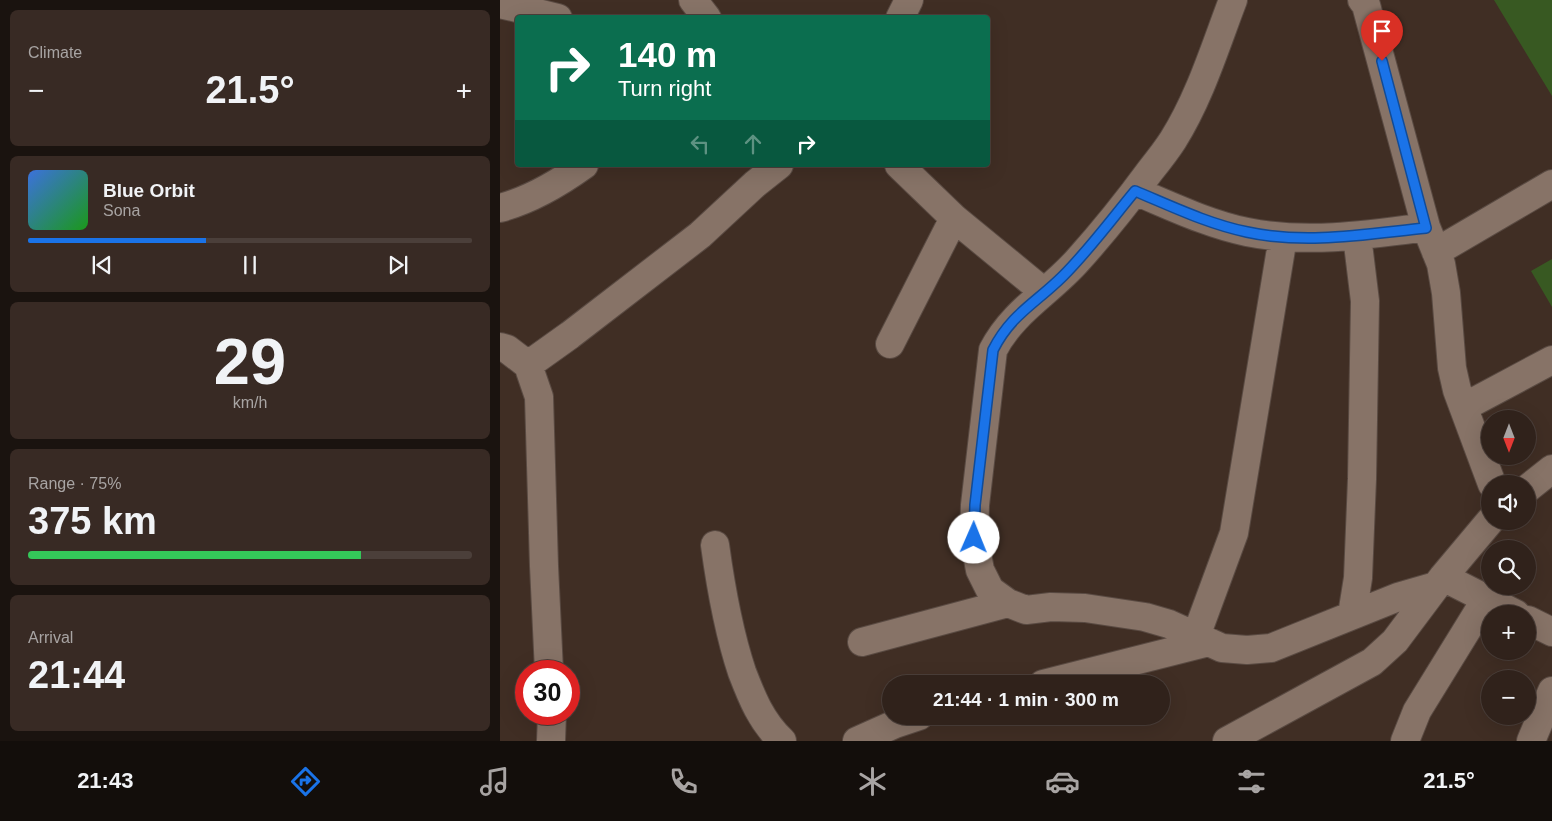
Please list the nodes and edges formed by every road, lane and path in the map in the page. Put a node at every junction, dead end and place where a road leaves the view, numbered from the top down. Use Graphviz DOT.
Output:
graph roads {
  1 [pos="693,0"];
  2 [pos="909,0"];
  3 [pos="1233,0"];
  4 [pos="1362,0"];
  5 [pos="500,4"];
  6 [pos="546,15"];
  7 [pos="705,15"];
  8 [pos="902,15"];
  9 [pos="581,167"];
  10 [pos="776,167"];
  11 [pos="901,167"];
  12 [pos="1552,184"];
  13 [pos="1135,191"];
  14 [pos="500,208"];
  15 [pos="954,218"];
  16 [pos="1357,236"];
  17 [pos="1283,237"];
  18 [pos="1431,240"];
  19 [pos="1044,292"];
  20 [pos="890,344"];
  21 [pos="500,347"];
  22 [pos="1552,360"];
  23 [pos="528,364"];
  24 [pos="1464,407"];
  25 [pos="1552,469"];
  26 [pos="1489,475"];
  27 [pos="1536,482"];
  28 [pos="1482,530"];
  29 [pos="715,545"];
  30 [pos="1439,582"];
  31 [pos="1486,599"];
  32 [pos="1008,603"];
  33 [pos="1498,605"];
  34 [pos="1352,615"];
  35 [pos="1536,624"];
  36 [pos="1552,632"];
  37 [pos="1202,639"];
  38 [pos="862,642"];
  39 [pos="548,660"];
  40 [pos="1075,675"];
  41 [pos="1552,692"];
  42 [pos="552,725"];
  43 [pos="893,725"];
  44 [pos="551,741"];
  45 [pos="782,741"];
  46 [pos="857,741"];
  47 [pos="1227,741"];
  48 [pos="1405,741"];
  49 [pos="1531,741"];
  1 -- 7 [label="street"];
  2 -- 8 [label="street"];
  3 -- 13 [label="street"];
  4 -- 18 [label="street"];
  5 -- 6 [label="street"];
  9 -- 14 [label="street"];
  10 -- 23 [label="street"];
  11 -- 15 [label="street"];
  12 -- 18 [label="street"];
  13 -- 17 [label="street"];
  13 -- 19 [label="street"];
  15 -- 19 [label="street"];
  15 -- 20 [label="street"];
  16 -- 17 [label="street"];
  16 -- 18 [label="street"];
  16 -- 34 [label="street"];
  17 -- 37 [label="street"];
  18 -- 24 [label="street"];
  19 -- 32 [label="street"];
  21 -- 23 [label="street"];
  22 -- 24 [label="street"];
  23 -- 39 [label="street"];
  24 -- 26 [label="street"];
  25 -- 27 [label="street"];
  28 -- 30 [label="street"];
  29 -- 45 [label="street"];
  30 -- 31 [label="street"];
  30 -- 34 [label="street"];
  30 -- 47 [label="street"];
  31 -- 33 [label="street"];
  31 -- 48 [label="street"];
  32 -- 37 [label="street"];
  32 -- 38 [label="street"];
  34 -- 37 [label="street"];
  35 -- 36 [label="street"];
  37 -- 40 [label="street"];
  41 -- 49 [label="street"];
  42 -- 44 [label="street"];
  43 -- 46 [label="street"];
}
